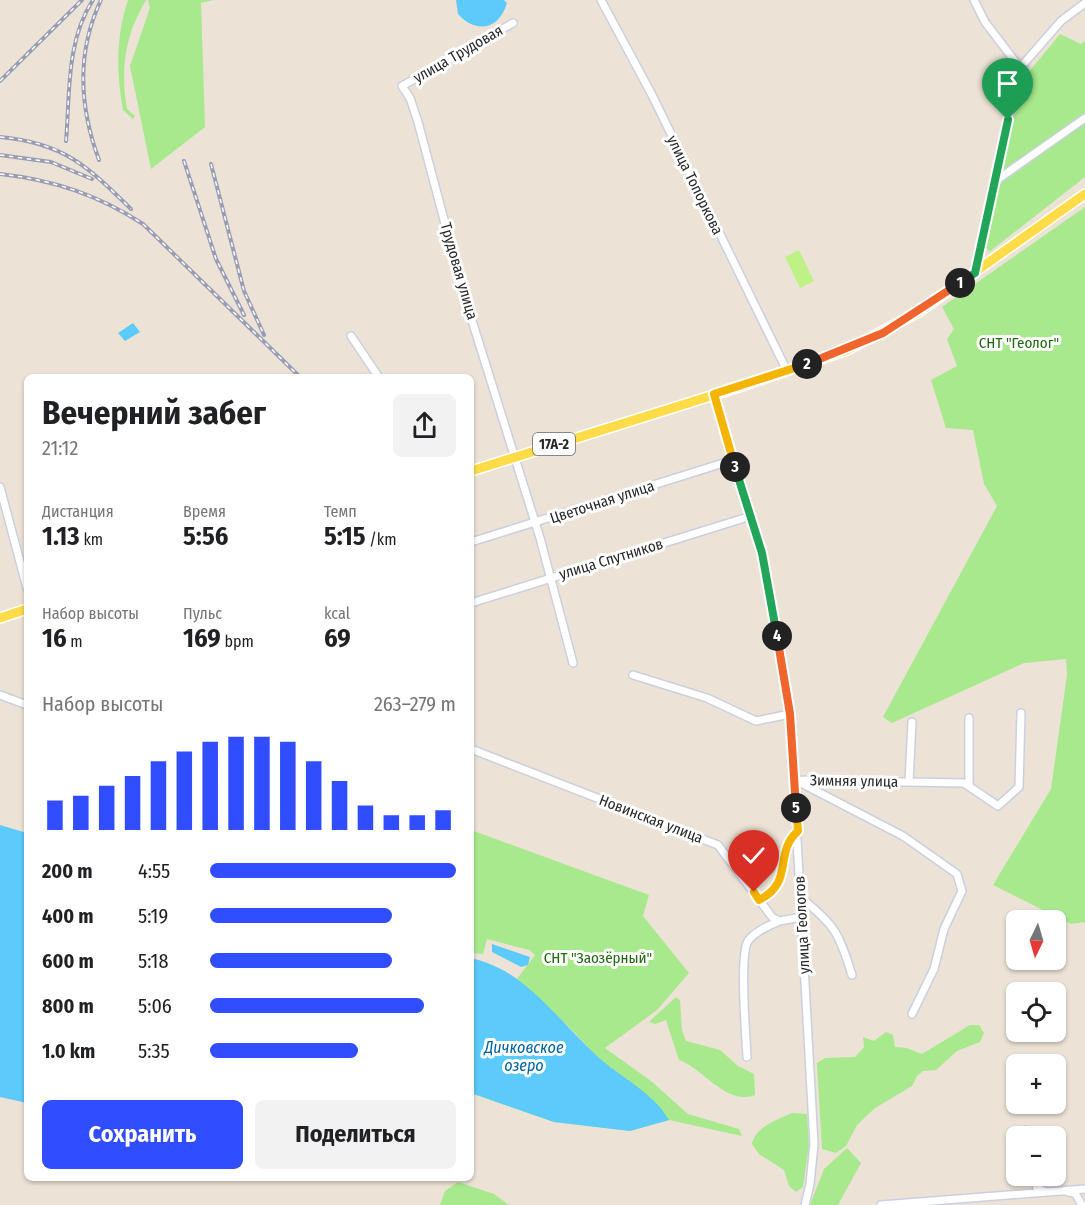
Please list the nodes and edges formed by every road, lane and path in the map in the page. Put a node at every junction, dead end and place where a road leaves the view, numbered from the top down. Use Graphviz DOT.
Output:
graph roads {
  1 [pos="601,0"];
  2 [pos="974,0"];
  3 [pos="1085,3"];
  4 [pos="513,22"];
  5 [pos="1020,68"];
  6 [pos="402,86"];
  7 [pos="1085,118"];
  8 [pos="994,182"];
  9 [pos="1085,194"];
  10 [pos="975,273"];
  11 [pos="351,336"];
  12 [pos="787,371"];
  13 [pos="377,374"];
  14 [pos="714,394"];
  15 [pos="514,457"];
  16 [pos="733,460"];
  17 [pos="474,470"];
  18 [pos="0,487"];
  19 [pos="751,516"];
  20 [pos="535,523"];
  21 [pos="474,541"];
  22 [pos="24,577"];
  23 [pos="550,578"];
  24 [pos="474,602"];
  25 [pos="24,610"];
  26 [pos="0,618"];
  27 [pos="573,663"];
  28 [pos="633,675"];
  29 [pos="0,695"];
  30 [pos="24,704"];
  31 [pos="1021,713"];
  32 [pos="790,714"];
  33 [pos="969,718"];
  34 [pos="912,722"];
  35 [pos="474,750"];
  36 [pos="795,780"];
  37 [pos="909,782"];
  38 [pos="969,786"];
  39 [pos="798,831"];
  40 [pos="801,897"];
  41 [pos="759,900"];
  42 [pos="801,917"];
  43 [pos="779,921"];
  44 [pos="852,975"];
  45 [pos="912,1014"];
  46 [pos="747,1057"];
  47 [pos="1036,1186"];
  48 [pos="1085,1189"];
  49 [pos="1046,1192"];
  50 [pos="805,1205"];
  51 [pos="881,1205"];
  52 [pos="1082,1205"];
  1 -- 12 [label="street, улица Топоркова"];
  2 -- 5 [label="street"];
  3 -- 5 [label="street"];
  4 -- 6 [label="street, улица Трудовая"];
  5 -- 8 [label="street"];
  6 -- 15 [label="street, Трудовая улица"];
  7 -- 8 [label="street"];
  8 -- 10 [label="street"];
  9 -- 10 [label="main road"];
  10 -- 12 [label="main road"];
  11 -- 13 [label="street"];
  12 -- 14 [label="main road"];
  14 -- 15 [label="main road, 17А-2"];
  14 -- 16 [label="street, улица Геологов"];
  15 -- 17 [label="main road, 17А-2"];
  15 -- 20 [label="street, Трудовая улица"];
  16 -- 19 [label="street, улица Геологов"];
  16 -- 20 [label="street, Цветочная улица"];
  18 -- 22 [label="street"];
  19 -- 23 [label="street, улица Спутников"];
  19 -- 32 [label="street, улица Геологов"];
  20 -- 21 [label="street, Цветочная улица"];
  20 -- 23 [label="street, Трудовая улица"];
  23 -- 24 [label="street, улица Спутников"];
  23 -- 27 [label="street, Трудовая улица"];
  25 -- 26 [label="main road"];
  28 -- 32 [label="street"];
  29 -- 30 [label="street"];
  31 -- 38 [label="street, Зимняя улица"];
  32 -- 36 [label="street, улица Геологов"];
  33 -- 38 [label="street"];
  34 -- 37 [label="street"];
  35 -- 41 [label="street, Новинская улица"];
  36 -- 37 [label="street, Зимняя улица"];
  36 -- 39 [label="street, улица Геологов"];
  36 -- 45 [label="street, Зимняя улица"];
  37 -- 38 [label="street, Зимняя улица"];
  39 -- 40 [label="street, улица Геологов"];
  39 -- 41 [label="street"];
  40 -- 42 [label="street, улица Геологов"];
  40 -- 44 [label="street"];
  41 -- 43 [label="street, Новинская улица"];
  42 -- 43 [label="street"];
  42 -- 50 [label="street, улица Геологов"];
  43 -- 46 [label="street"];
  47 -- 49 [label="street"];
  48 -- 49 [label="street"];
  49 -- 51 [label="street"];
  49 -- 52 [label="street"];
}
